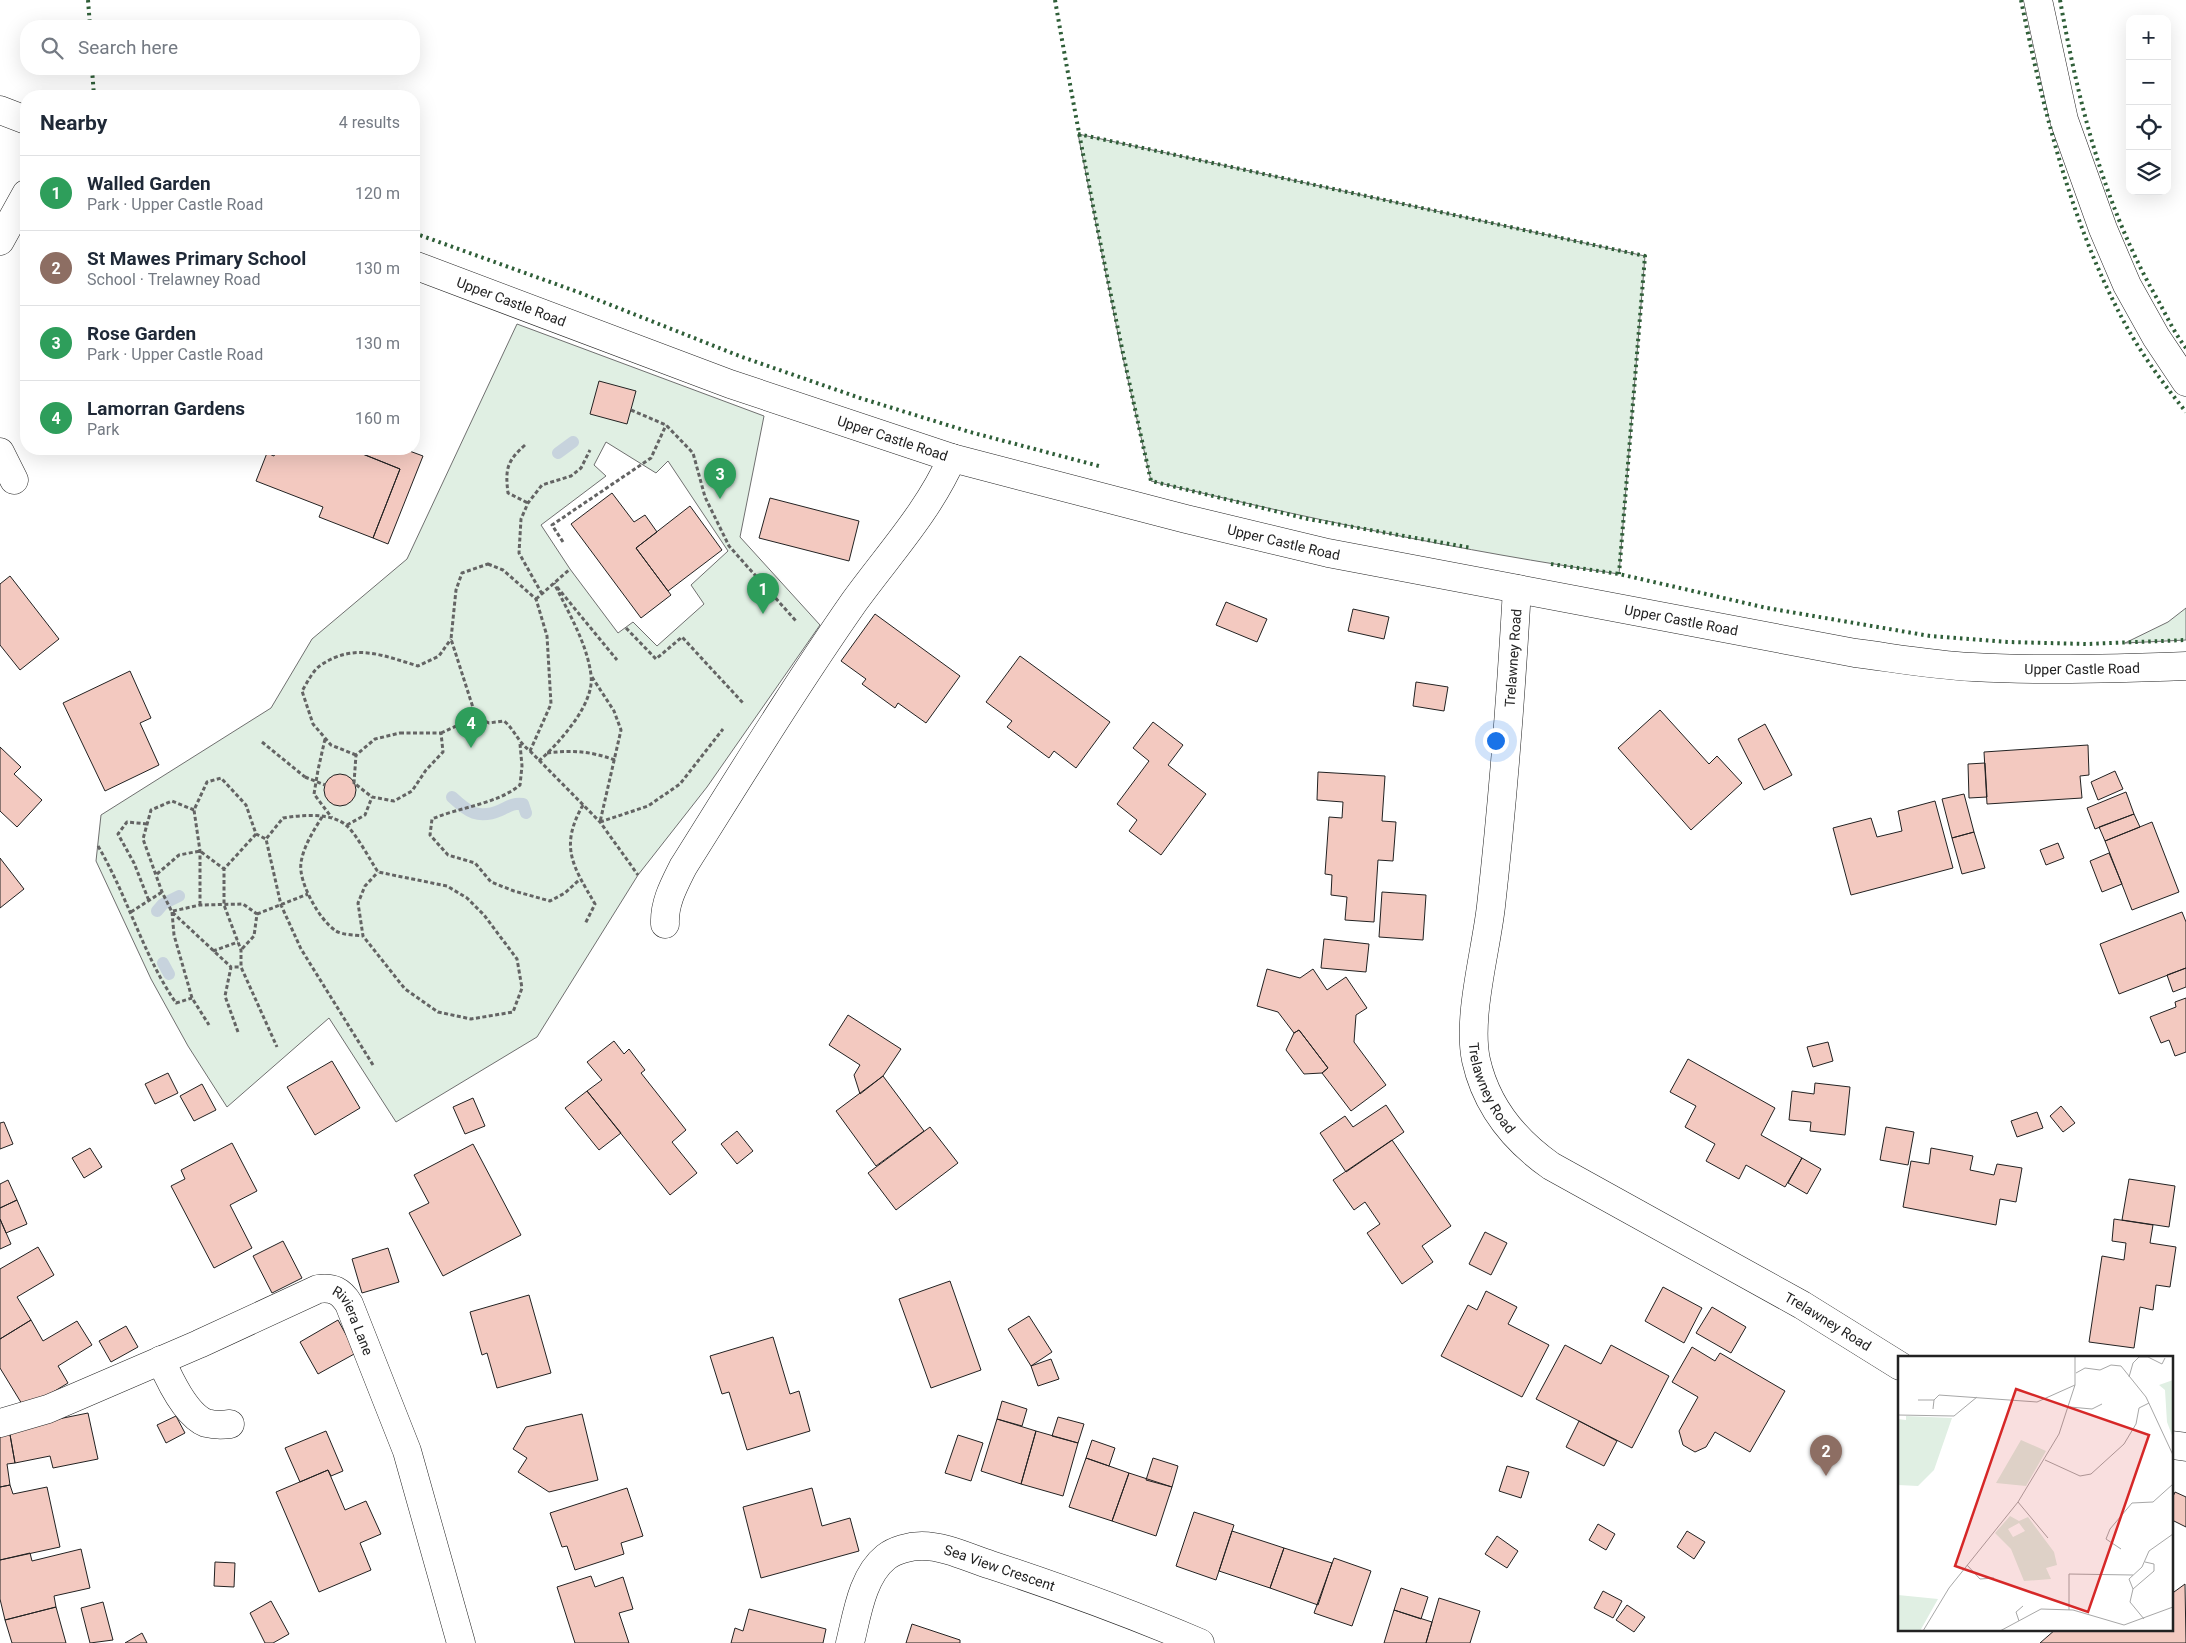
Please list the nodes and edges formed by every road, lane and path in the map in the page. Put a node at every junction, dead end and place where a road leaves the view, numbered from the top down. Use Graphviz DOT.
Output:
graph roads {
  1 [pos="2038,0"];
  2 [pos="0,110"];
  3 [pos="20,118"];
  4 [pos="20,205"];
  5 [pos="0,241"];
  6 [pos="420,267"];
  7 [pos="2186,382"];
  8 [pos="630,410"];
  9 [pos="666,425"];
  10 [pos="525,445"];
  11 [pos="590,450"];
  12 [pos="0,452"];
  13 [pos="952,458"];
  14 [pos="14,480"];
  15 [pos="528,503"];
  16 [pos="563,542"];
  17 [pos="570,569"];
  18 [pos="554,583"];
  19 [pos="1517,589"];
  20 [pos="542,594"];
  21 [pos="536,599"];
  22 [pos="801,627"];
  23 [pos="626,628"];
  24 [pos="451,639"];
  25 [pos="617,660"];
  26 [pos="2186,666"];
  27 [pos="592,677"];
  28 [pos="748,697"];
  29 [pos="743,704"];
  30 [pos="738,710"];
  31 [pos="476,717"];
  32 [pos="727,725"];
  33 [pos="442,733"];
  34 [pos="326,738"];
  35 [pos="262,742"];
  36 [pos="520,743"];
  37 [pos="530,751"];
  38 [pos="547,753"];
  39 [pos="356,755"];
  40 [pos="615,760"];
  41 [pos="539,761"];
  42 [pos="325,785"];
  43 [pos="372,797"];
  44 [pos="583,805"];
  45 [pos="194,810"];
  46 [pos="322,817"];
  47 [pos="332,819"];
  48 [pos="600,822"];
  49 [pos="147,824"];
  50 [pos="347,825"];
  51 [pos="256,834"];
  52 [pos="266,839"];
  53 [pos="98,846"];
  54 [pos="200,851"];
  55 [pos="224,869"];
  56 [pos="378,872"];
  57 [pos="157,874"];
  58 [pos="638,875"];
  59 [pos="580,879"];
  60 [pos="162,892"];
  61 [pos="308,894"];
  62 [pos="149,901"];
  63 [pos="200,905"];
  64 [pos="224,905"];
  65 [pos="281,905"];
  66 [pos="131,912"];
  67 [pos="172,912"];
  68 [pos="257,914"];
  69 [pos="585,924"];
  70 [pos="665,924"];
  71 [pos="363,936"];
  72 [pos="238,942"];
  73 [pos="241,950"];
  74 [pos="213,952"];
  75 [pos="241,967"];
  76 [pos="231,968"];
  77 [pos="192,998"];
  78 [pos="210,1025"];
  79 [pos="238,1032"];
  80 [pos="277,1046"];
  81 [pos="373,1065"];
  82 [pos="161,1360"];
  83 [pos="1898,1365"];
  84 [pos="0,1423"];
  85 [pos="230,1424"];
  86 [pos="461,1643"];
  87 [pos="850,1643"];
  88 [pos="1200,1643"];
  1 -- 7 [label="street"];
  2 -- 3 [label="street"];
  4 -- 5 [label="street"];
  6 -- 13 [label="street, Upper Castle Road"];
  8 -- 9 [label="path"];
  9 -- 16 [label="path"];
  9 -- 22 [label="path"];
  10 -- 15 [label="path"];
  11 -- 15 [label="path"];
  12 -- 14 [label="street"];
  13 -- 19 [label="street, Upper Castle Road"];
  13 -- 70 [label="street"];
  15 -- 20 [label="path"];
  17 -- 18 [label="path"];
  18 -- 20 [label="path"];
  18 -- 25 [label="path"];
  18 -- 27 [label="path"];
  19 -- 26 [label="street, Upper Castle Road"];
  19 -- 83 [label="street, Trelawney Road"];
  20 -- 21 [label="path"];
  21 -- 24 [label="path"];
  21 -- 37 [label="path"];
  23 -- 29 [label="path"];
  24 -- 31 [label="path"];
  24 -- 34 [label="path"];
  27 -- 38 [label="path"];
  27 -- 40 [label="path"];
  28 -- 29 [label="path"];
  29 -- 30 [label="path"];
  31 -- 33 [label="path"];
  31 -- 36 [label="path"];
  32 -- 48 [label="path"];
  33 -- 39 [label="path"];
  33 -- 43 [label="path"];
  34 -- 39 [label="path"];
  34 -- 47 [label="path"];
  35 -- 42 [label="path, bridge"];
  36 -- 37 [label="path"];
  36 -- 59 [label="path"];
  37 -- 41 [label="path"];
  38 -- 40 [label="path"];
  38 -- 41 [label="path"];
  39 -- 43 [label="path"];
  40 -- 48 [label="path"];
  41 -- 44 [label="path"];
  43 -- 50 [label="path"];
  44 -- 48 [label="path"];
  44 -- 59 [label="path"];
  45 -- 49 [label="path"];
  45 -- 51 [label="path"];
  45 -- 54 [label="path"];
  46 -- 47 [label="path"];
  46 -- 52 [label="path"];
  46 -- 61 [label="path"];
  47 -- 50 [label="path"];
  48 -- 58 [label="path"];
  49 -- 57 [label="path"];
  49 -- 62 [label="path"];
  50 -- 56 [label="path"];
  51 -- 52 [label="path"];
  51 -- 55 [label="path"];
  52 -- 65 [label="path"];
  53 -- 66 [label="path"];
  54 -- 55 [label="path"];
  54 -- 57 [label="path"];
  54 -- 63 [label="path"];
  55 -- 64 [label="path"];
  56 -- 71 [label="path"];
  56 -- 71 [label="path"];
  57 -- 60 [label="path"];
  59 -- 69 [label="path"];
  60 -- 62 [label="path"];
  60 -- 67 [label="path"];
  61 -- 65 [label="path"];
  61 -- 71 [label="path"];
  62 -- 66 [label="path"];
  63 -- 64 [label="path"];
  63 -- 67 [label="path"];
  64 -- 68 [label="path"];
  64 -- 72 [label="path"];
  65 -- 68 [label="path"];
  65 -- 81 [label="path"];
  66 -- 77 [label="path"];
  67 -- 74 [label="path"];
  67 -- 77 [label="path"];
  68 -- 73 [label="path"];
  72 -- 73 [label="path"];
  72 -- 74 [label="path"];
  73 -- 75 [label="path"];
  74 -- 76 [label="path"];
  75 -- 76 [label="path"];
  75 -- 80 [label="path"];
  76 -- 79 [label="path"];
  77 -- 78 [label="path"];
  82 -- 84 [label="street, Riviera Lane"];
  82 -- 85 [label="street"];
  82 -- 86 [label="street, Riviera Lane"];
  87 -- 88 [label="street, Sea View Crescent"];
}
